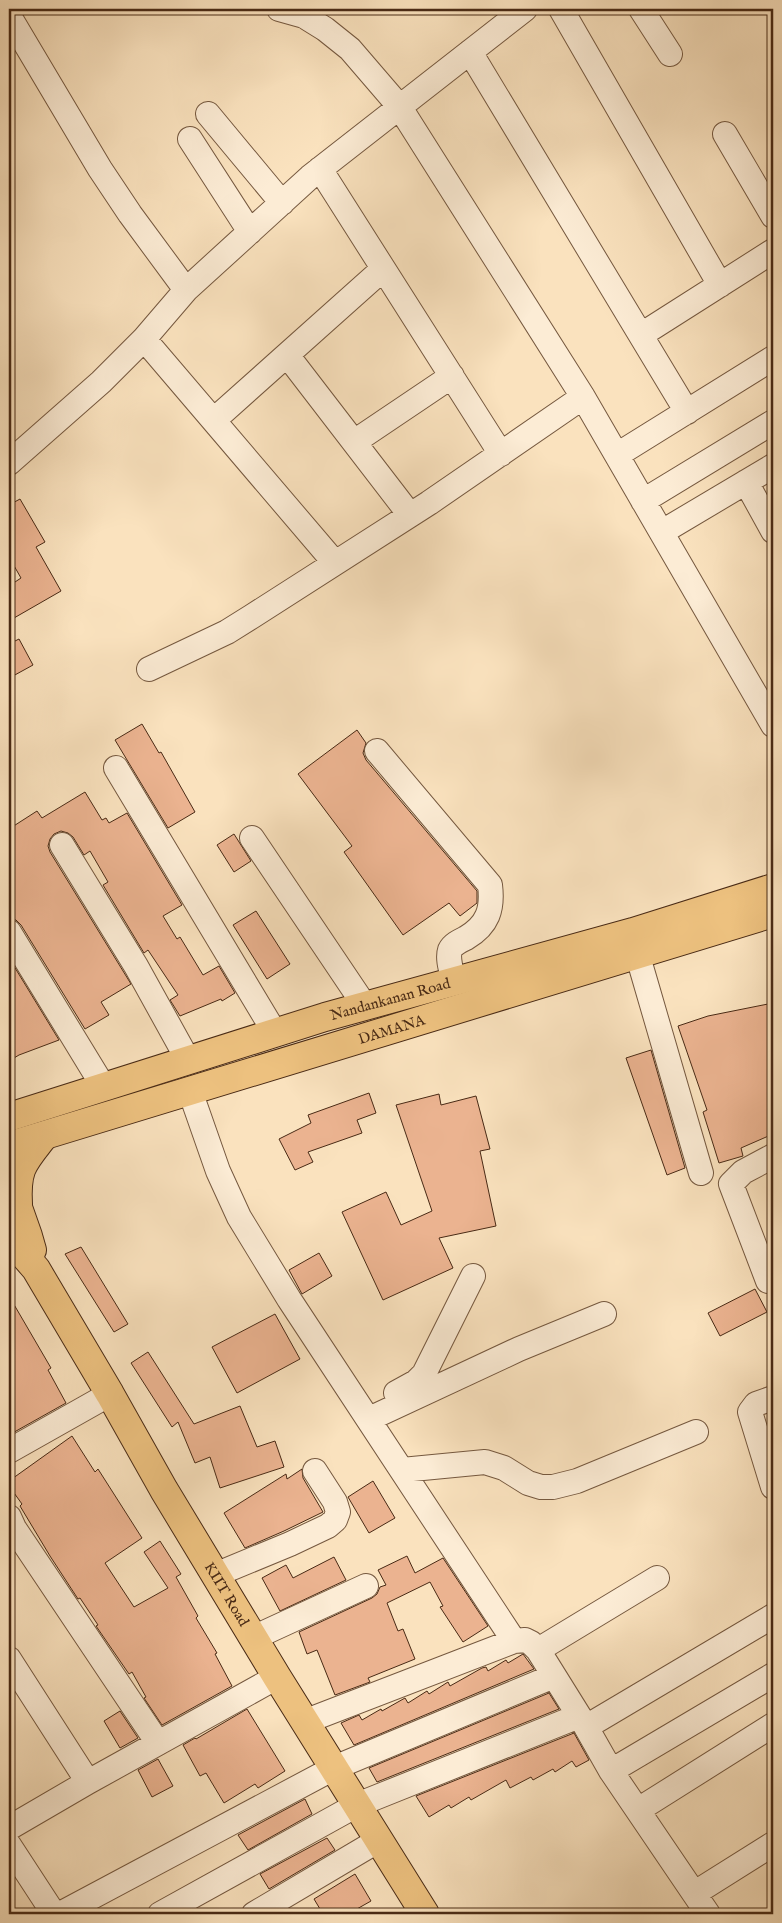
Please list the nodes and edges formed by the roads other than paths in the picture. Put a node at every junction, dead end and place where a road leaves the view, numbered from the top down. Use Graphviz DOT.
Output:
graph roads {
  1 [pos="279,9"];
  2 [pos="525,9"];
  3 [pos="561,9"];
  4 [pos="641,9"];
  5 [pos="9,16"];
  6 [pos="499,17"];
  7 [pos="470,52"];
  8 [pos="670,54"];
  9 [pos="399,106"];
  10 [pos="208,114"];
  11 [pos="725,134"];
  12 [pos="190,139"];
  13 [pos="320,169"];
  14 [pos="282,203"];
  15 [pos="773,216"];
  16 [pos="250,232"];
  17 [pos="773,251"];
  18 [pos="383,269"];
  19 [pos="720,284"];
  20 [pos="186,290"];
  21 [pos="641,335"];
  22 [pos="144,339"];
  23 [pos="288,355"];
  24 [pos="773,358"];
  25 [pos="452,376"];
  26 [pos="583,397"];
  27 [pos="687,412"];
  28 [pos="214,420"];
  29 [pos="773,422"];
  30 [pos="354,442"];
  31 [pos="501,454"];
  32 [pos="617,455"];
  33 [pos="9,464"];
  34 [pos="773,466"];
  35 [pos="746,482"];
  36 [pos="644,500"];
  37 [pos="410,515"];
  38 [pos="773,531"];
  39 [pos="662,532"];
  40 [pos="335,563"];
  41 [pos="149,669"];
  42 [pos="773,725"];
  43 [pos="377,751"];
  44 [pos="116,768"];
  45 [pos="252,838"];
  46 [pos="62,845"];
  47 [pos="773,888"];
  48 [pos="773,913"];
  49 [pos="9,932"];
  50 [pos="637,953"];
  51 [pos="454,982"];
  52 [pos="365,1006"];
  53 [pos="275,1033"];
  54 [pos="188,1060"];
  55 [pos="104,1086"];
  56 [pos="190,1091"];
  57 [pos="9,1117"];
  58 [pos="44,1136"];
  59 [pos="9,1146"];
  60 [pos="773,1156"];
  61 [pos="701,1173"];
  62 [pos="9,1182"];
  63 [pos="14,1220"];
  64 [pos="473,1276"];
  65 [pos="768,1281"];
  66 [pos="604,1314"];
  67 [pos="110,1394"];
  68 [pos="773,1398"];
  69 [pos="366,1414"];
  70 [pos="696,1432"];
  71 [pos="9,1451"];
  72 [pos="402,1470"];
  73 [pos="315,1471"];
  74 [pos="773,1487"];
  75 [pos="9,1517"];
  76 [pos="215,1575"];
  77 [pos="657,1578"];
  78 [pos="366,1586"];
  79 [pos="773,1616"];
  80 [pos="253,1638"];
  81 [pos="514,1641"];
  82 [pos="538,1650"];
  83 [pos="9,1659"];
  84 [pos="773,1675"];
  85 [pos="554,1676"];
  86 [pos="277,1677"];
  87 [pos="304,1722"];
  88 [pos="583,1722"];
  89 [pos="773,1725"];
  90 [pos="158,1742"];
  91 [pos="334,1768"];
  92 [pos="611,1771"];
  93 [pos="88,1782"];
  94 [pos="357,1805"];
  95 [pos="638,1810"];
  96 [pos="379,1840"];
  97 [pos="10,1844"];
  98 [pos="773,1844"];
  99 [pos="695,1893"];
  100 [pos="54,1914"];
  101 [pos="60,1914"];
  102 [pos="160,1914"];
  103 [pos="254,1914"];
  104 [pos="425,1914"];
  105 [pos="708,1914"];
  1 -- 9 [label="street"];
  2 -- 6 [label="street"];
  3 -- 19 [label="street"];
  4 -- 8 [label="street"];
  5 -- 20 [label="street"];
  6 -- 7 [label="street"];
  7 -- 9 [label="street"];
  7 -- 21 [label="street"];
  9 -- 13 [label="street"];
  9 -- 26 [label="street"];
  10 -- 14 [label="street"];
  11 -- 15 [label="street"];
  12 -- 16 [label="street"];
  13 -- 14 [label="street"];
  13 -- 18 [label="street"];
  14 -- 16 [label="street"];
  16 -- 20 [label="street"];
  17 -- 19 [label="street"];
  18 -- 23 [label="street"];
  18 -- 25 [label="street"];
  19 -- 21 [label="street"];
  20 -- 22 [label="street"];
  21 -- 27 [label="street"];
  22 -- 28 [label="street"];
  22 -- 33 [label="street"];
  23 -- 28 [label="street"];
  23 -- 30 [label="street"];
  24 -- 27 [label="street"];
  25 -- 30 [label="street"];
  25 -- 31 [label="street"];
  26 -- 31 [label="street"];
  26 -- 32 [label="street"];
  27 -- 32 [label="street"];
  28 -- 40 [label="street"];
  29 -- 36 [label="street"];
  30 -- 37 [label="street"];
  31 -- 37 [label="street"];
  32 -- 36 [label="street"];
  34 -- 35 [label="street"];
  35 -- 38 [label="street"];
  35 -- 39 [label="street"];
  36 -- 39 [label="street"];
  37 -- 40 [label="street"];
  39 -- 42 [label="street"];
  40 -- 41 [label="street"];
  43 -- 51 [label="street"];
  44 -- 53 [label="street"];
  45 -- 52 [label="street"];
  46 -- 54 [label="street"];
  47 -- 51 [label="main road, Nandankanan Road"];
  48 -- 50 [label="main road, DAMANA"];
  49 -- 55 [label="street"];
  50 -- 56 [label="main road, DAMANA"];
  50 -- 61 [label="street"];
  51 -- 52 [label="main road, Nandankanan Road"];
  52 -- 53 [label="main road, Nandankanan Road"];
  53 -- 54 [label="main road, Nandankanan Road"];
  54 -- 55 [label="main road, Nandankanan Road"];
  55 -- 57 [label="main road, Nandankanan Road"];
  56 -- 58 [label="main road, DAMANA"];
  56 -- 69 [label="street"];
  58 -- 59 [label="main road, DAMANA"];
  58 -- 63 [label="main road"];
  60 -- 65 [label="street"];
  62 -- 63 [label="main road, KIIT Road"];
  63 -- 67 [label="main road, KIIT Road"];
  64 -- 69 [label="street"];
  66 -- 69 [label="street"];
  67 -- 71 [label="street"];
  67 -- 76 [label="main road, KIIT Road"];
  68 -- 74 [label="street"];
  69 -- 72 [label="street"];
  70 -- 72 [label="street"];
  72 -- 81 [label="street"];
  73 -- 76 [label="street"];
  75 -- 90 [label="street"];
  76 -- 80 [label="main road, KIIT Road"];
  77 -- 82 [label="street"];
  78 -- 80 [label="street"];
  79 -- 88 [label="street"];
  80 -- 86 [label="main road, KIIT Road"];
  81 -- 82 [label="street"];
  81 -- 87 [label="street"];
  82 -- 85 [label="street"];
  83 -- 93 [label="street"];
  84 -- 92 [label="street"];
  85 -- 88 [label="street"];
  85 -- 91 [label="street"];
  86 -- 87 [label="main road, KIIT Road"];
  86 -- 90 [label="street"];
  87 -- 91 [label="main road, KIIT Road"];
  88 -- 92 [label="street"];
  88 -- 94 [label="street"];
  89 -- 95 [label="street"];
  90 -- 93 [label="street"];
  91 -- 94 [label="main road, KIIT Road"];
  91 -- 101 [label="street"];
  92 -- 95 [label="street"];
  93 -- 97 [label="street"];
  94 -- 96 [label="main road, KIIT Road"];
  94 -- 102 [label="street"];
  95 -- 99 [label="street"];
  96 -- 103 [label="street"];
  96 -- 104 [label="main road, KIIT Road"];
  97 -- 100 [label="street"];
  98 -- 99 [label="street"];
  99 -- 105 [label="street"];
}
